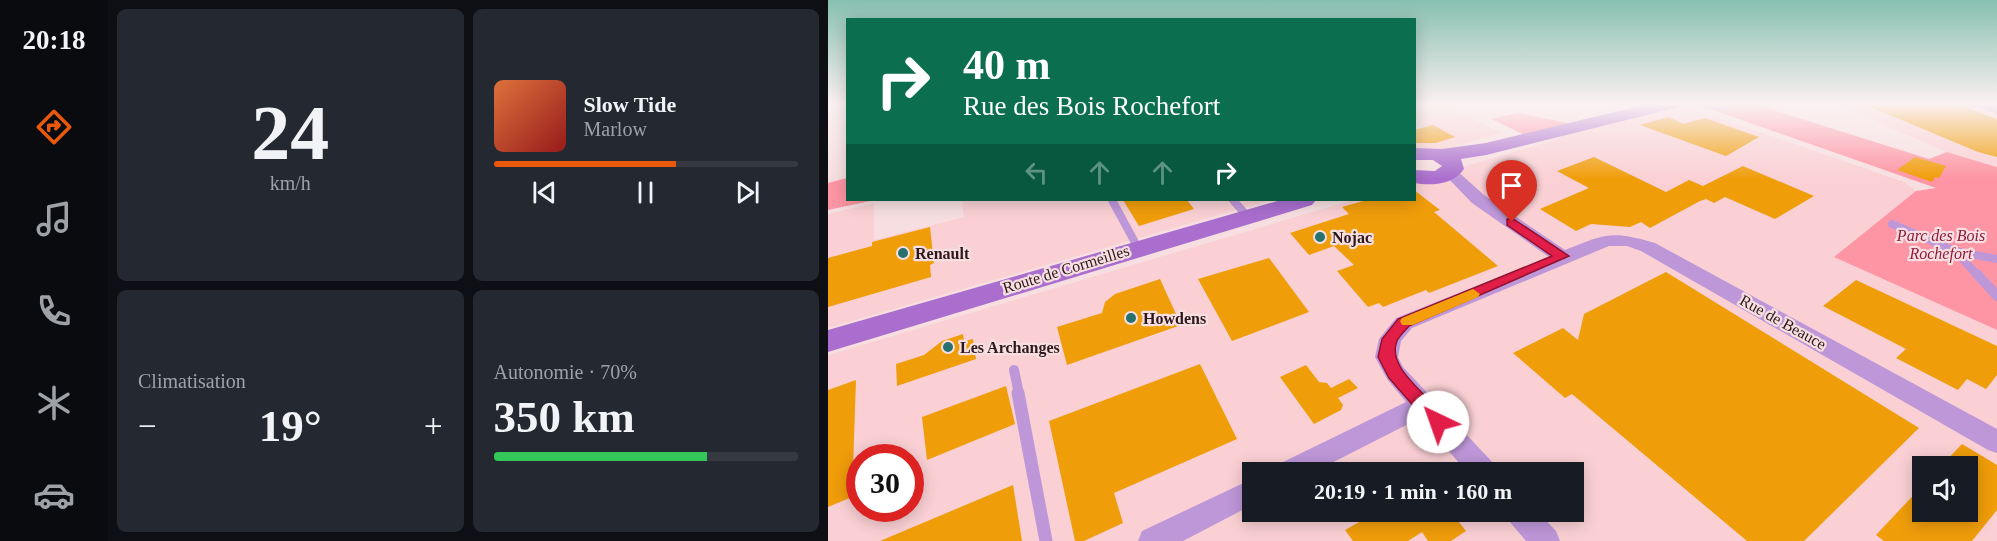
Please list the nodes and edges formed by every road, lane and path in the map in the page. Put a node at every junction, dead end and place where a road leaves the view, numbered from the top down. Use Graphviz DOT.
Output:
graph roads {
  1 [pos="1570,128"];
  2 [pos="1417,153"];
  3 [pos="1438,169"];
  4 [pos="1113,201"];
  5 [pos="1296,201"];
  6 [pos="1240,208"];
  7 [pos="1892,224"];
  8 [pos="1138,248"];
  9 [pos="1957,254"];
  10 [pos="1562,256"];
  11 [pos="1997,259"];
  12 [pos="1997,296"];
  13 [pos="828,341"];
  14 [pos="1014,370"];
  15 [pos="1423,405"];
  16 [pos="1997,442"];
  17 [pos="1309,462"];
  18 [pos="1475,462"];
  19 [pos="1242,496"];
  20 [pos="1528,522"];
  21 [pos="1046,541"];
  22 [pos="1153,541"];
  23 [pos="1545,541"];
  1 -- 3 [label="main road"];
  2 -- 3 [label="main road"];
  3 -- 10 [label="street"];
  4 -- 8 [label="lane"];
  5 -- 6 [label="main road, Route de Cormeilles"];
  6 -- 8 [label="main road, Route de Cormeilles"];
  7 -- 9 [label="lane"];
  8 -- 13 [label="main road, Route de Cormeilles"];
  9 -- 11 [label="lane"];
  9 -- 12 [label="lane"];
  10 -- 15 [label="street, Rue de Beauce"];
  10 -- 16 [label="street, Rue de Beauce"];
  14 -- 21 [label="lane"];
  15 -- 17 [label="street"];
  15 -- 18 [label="street"];
  19 -- 22 [label="street"];
  20 -- 23 [label="street"];
}
